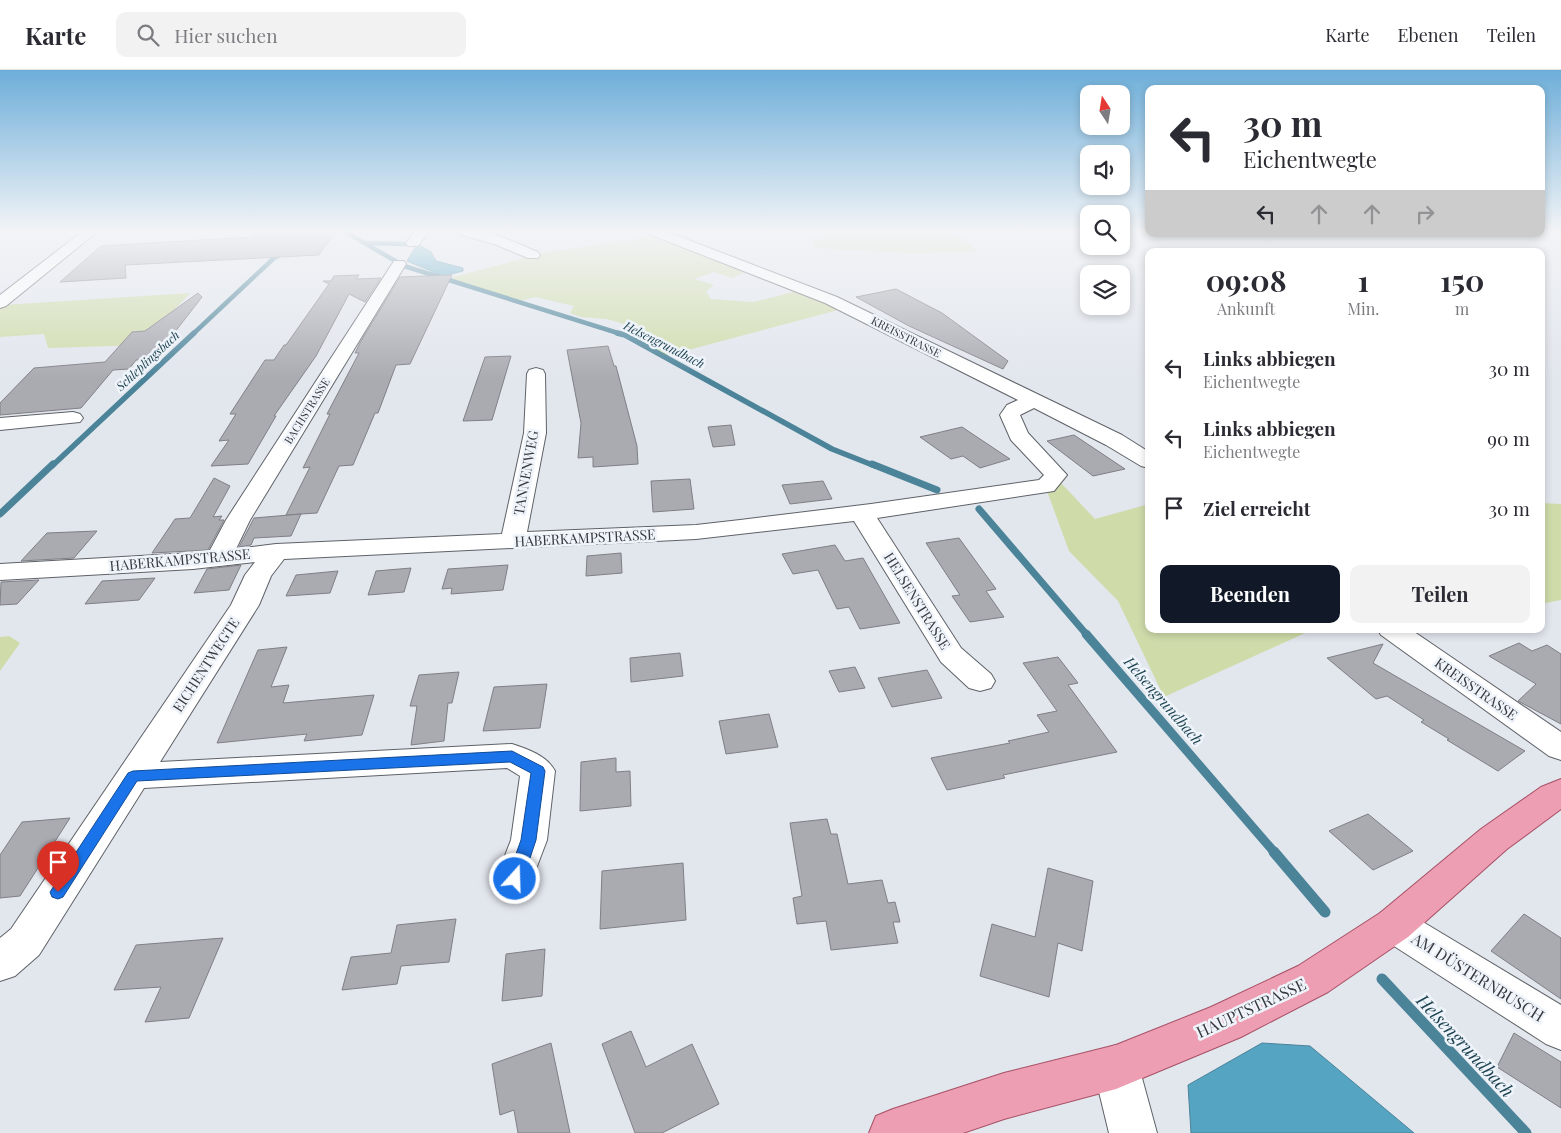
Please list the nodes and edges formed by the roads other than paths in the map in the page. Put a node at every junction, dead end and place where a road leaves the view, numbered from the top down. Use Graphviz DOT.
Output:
graph roads {
  1 [pos="28,281"];
  2 [pos="389,281"];
  3 [pos="782,281"];
  4 [pos="0,303"];
  5 [pos="536,374"];
  6 [pos="1034,401"];
  7 [pos="73,418"];
  8 [pos="0,424"];
  9 [pos="1145,459"];
  10 [pos="862,514"];
  11 [pos="513,541"];
  12 [pos="276,552"];
  13 [pos="218,558"];
  14 [pos="0,572"];
  15 [pos="1397,633"];
  16 [pos="980,681"];
  17 [pos="1561,748"];
  18 [pos="133,776"];
  19 [pos="1561,792"];
  20 [pos="515,879"];
  21 [pos="1394,925"];
  22 [pos="0,963"];
  23 [pos="1561,1029"];
  24 [pos="1116,1067"];
  25 [pos="893,1133"];
  26 [pos="1133,1133"];
  1 -- 4 [label="street"];
  2 -- 13 [label="street, BACHSTRASSE"];
  3 -- 6 [label="street, KREISSTRASSE"];
  5 -- 11 [label="street, TANNENWEG"];
  6 -- 9 [label="street, KREISSTRASSE"];
  6 -- 10 [label="street, HABERKAMPSTRASSE"];
  7 -- 8 [label="street"];
  10 -- 11 [label="street, HABERKAMPSTRASSE"];
  10 -- 16 [label="street, HELSENSTRASSE"];
  11 -- 12 [label="street, HABERKAMPSTRASSE"];
  12 -- 13 [label="street, HABERKAMPSTRASSE"];
  12 -- 18 [label="street, EICHENTWEGTE"];
  13 -- 14 [label="street, HABERKAMPSTRASSE"];
  15 -- 17 [label="street, KREISSTRASSE"];
  18 -- 20 [label="street"];
  18 -- 22 [label="street, EICHENTWEGTE"];
  19 -- 21 [label="main road, HAUPTSTRASSE"];
  21 -- 23 [label="street, AM DÜSTERNBUSCH"];
  21 -- 24 [label="main road, HAUPTSTRASSE"];
  24 -- 25 [label="main road, HAUPTSTRASSE"];
  24 -- 26 [label="street"];
}
